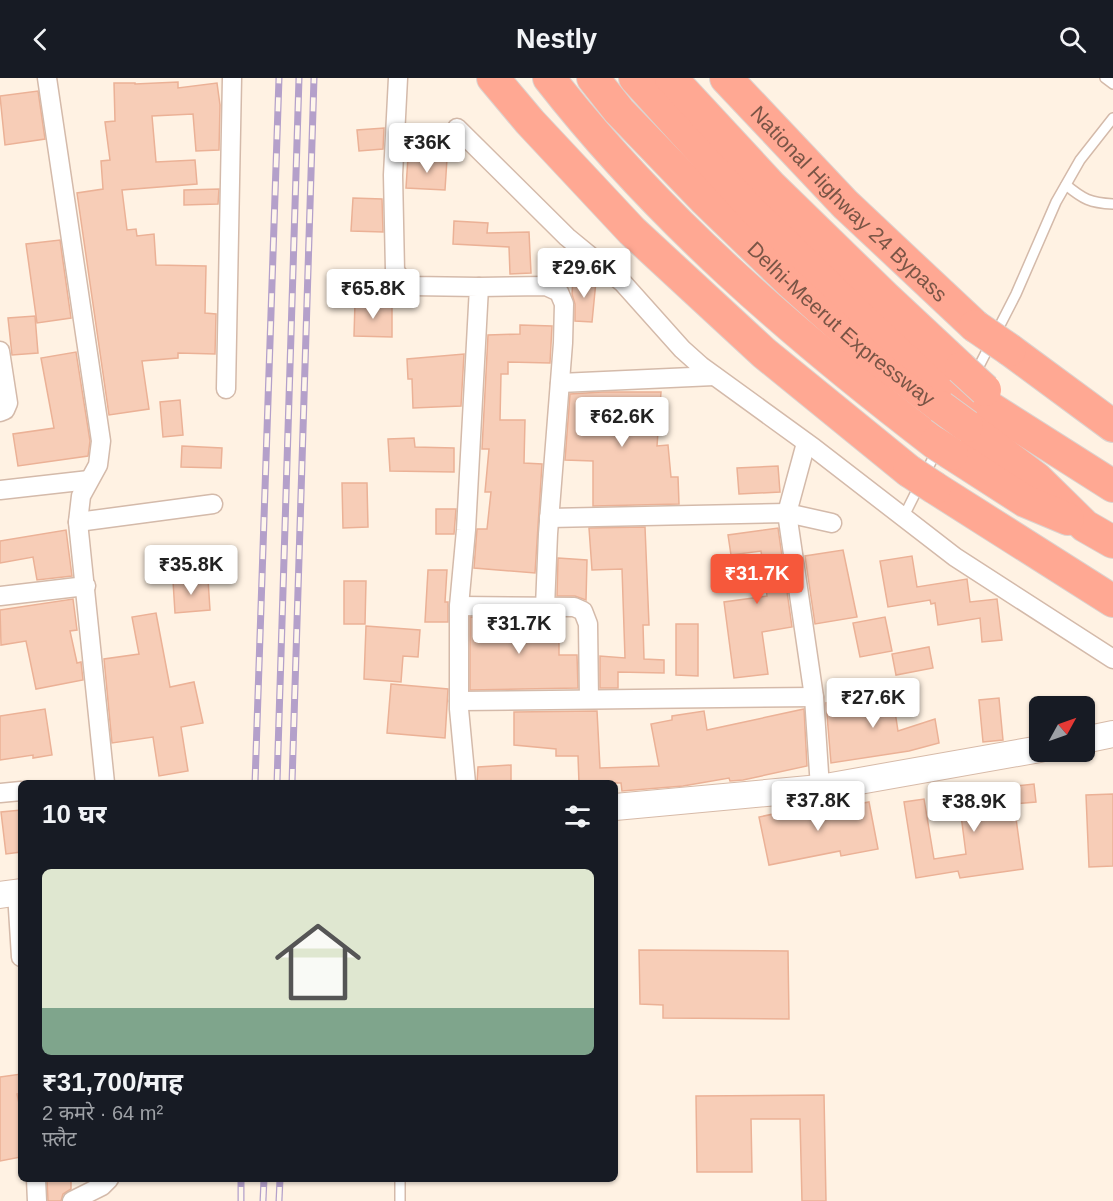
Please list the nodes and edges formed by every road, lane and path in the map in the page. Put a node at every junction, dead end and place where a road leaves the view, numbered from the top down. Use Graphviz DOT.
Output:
graph roads {
  1 [pos="47,78"];
  2 [pos="232,78"];
  3 [pos="398,78"];
  4 [pos="494,78"];
  5 [pos="549,78"];
  6 [pos="593,78"];
  7 [pos="635,78"];
  8 [pos="671,78"];
  9 [pos="726,78"];
  10 [pos="1105,78"];
  11 [pos="1113,84"];
  12 [pos="1113,118"];
  13 [pos="457,128"];
  14 [pos="1066,184"];
  15 [pos="1113,204"];
  16 [pos="479,287"];
  17 [pos="0,351"];
  18 [pos="714,376"];
  19 [pos="560,383"];
  20 [pos="226,389"];
  21 [pos="957,411"];
  22 [pos="0,412"];
  23 [pos="1113,426"];
  24 [pos="806,443"];
  25 [pos="89,480"];
  26 [pos="1113,486"];
  27 [pos="0,490"];
  28 [pos="213,504"];
  29 [pos="787,513"];
  30 [pos="549,518"];
  31 [pos="903,518"];
  32 [pos="78,522"];
  33 [pos="832,523"];
  34 [pos="1113,542"];
  35 [pos="86,586"];
  36 [pos="0,596"];
  37 [pos="1113,601"];
  38 [pos="459,606"];
  39 [pos="545,607"];
  40 [pos="1113,658"];
  41 [pos="814,697"];
  42 [pos="589,699"];
  43 [pos="459,701"];
  44 [pos="1113,734"];
  45 [pos="1095,738"];
  46 [pos="1029,751"];
  47 [pos="99,780"];
  48 [pos="466,780"];
  49 [pos="820,788"];
  50 [pos="18,791"];
  51 [pos="0,793"];
  52 [pos="618,807"];
  53 [pos="13,893"];
  54 [pos="18,933"];
  55 [pos="36,1182"];
  56 [pos="106,1182"];
  57 [pos="400,1182"];
  58 [pos="37,1201"];
  59 [pos="72,1201"];
  60 [pos="400,1201"];
  1 -- 25 [label="street"];
  2 -- 20 [label="street"];
  3 -- 16 [label="street"];
  4 -- 37 [label="highway, bridge"];
  5 -- 21 [label="highway"];
  6 -- 21 [label="highway, Delhi-Meerut Expressway"];
  7 -- 21 [label="highway, Delhi-Meerut Expressway"];
  8 -- 21 [label="highway"];
  9 -- 23 [label="highway, National Highway 24 Bypass, bridge"];
  10 -- 11 [label="lane"];
  12 -- 14 [label="lane"];
  13 -- 18 [label="street"];
  14 -- 15 [label="lane"];
  14 -- 21 [label="lane"];
  16 -- 19 [label="street"];
  16 -- 38 [label="street"];
  17 -- 22 [label="street"];
  18 -- 19 [label="street"];
  18 -- 24 [label="street"];
  19 -- 30 [label="street"];
  21 -- 26 [label="highway"];
  21 -- 31 [label="lane"];
  21 -- 34 [label="highway, Delhi-Meerut Expressway"];
  24 -- 29 [label="street"];
  24 -- 31 [label="street"];
  25 -- 27 [label="street"];
  25 -- 32 [label="street"];
  28 -- 32 [label="street"];
  29 -- 30 [label="street"];
  29 -- 33 [label="street"];
  29 -- 41 [label="street"];
  30 -- 39 [label="street"];
  31 -- 40 [label="street"];
  32 -- 35 [label="street"];
  35 -- 36 [label="street"];
  35 -- 47 [label="street"];
  38 -- 39 [label="street"];
  38 -- 43 [label="street"];
  39 -- 42 [label="street"];
  41 -- 42 [label="street"];
  41 -- 49 [label="street"];
  42 -- 43 [label="street"];
  43 -- 48 [label="street"];
  44 -- 45 [label="street"];
  46 -- 49 [label="street"];
  49 -- 52 [label="street"];
  50 -- 51 [label="street"];
  53 -- 54 [label="street"];
  55 -- 58 [label="street"];
  56 -- 59 [label="street"];
  57 -- 60 [label="lane"];
}
